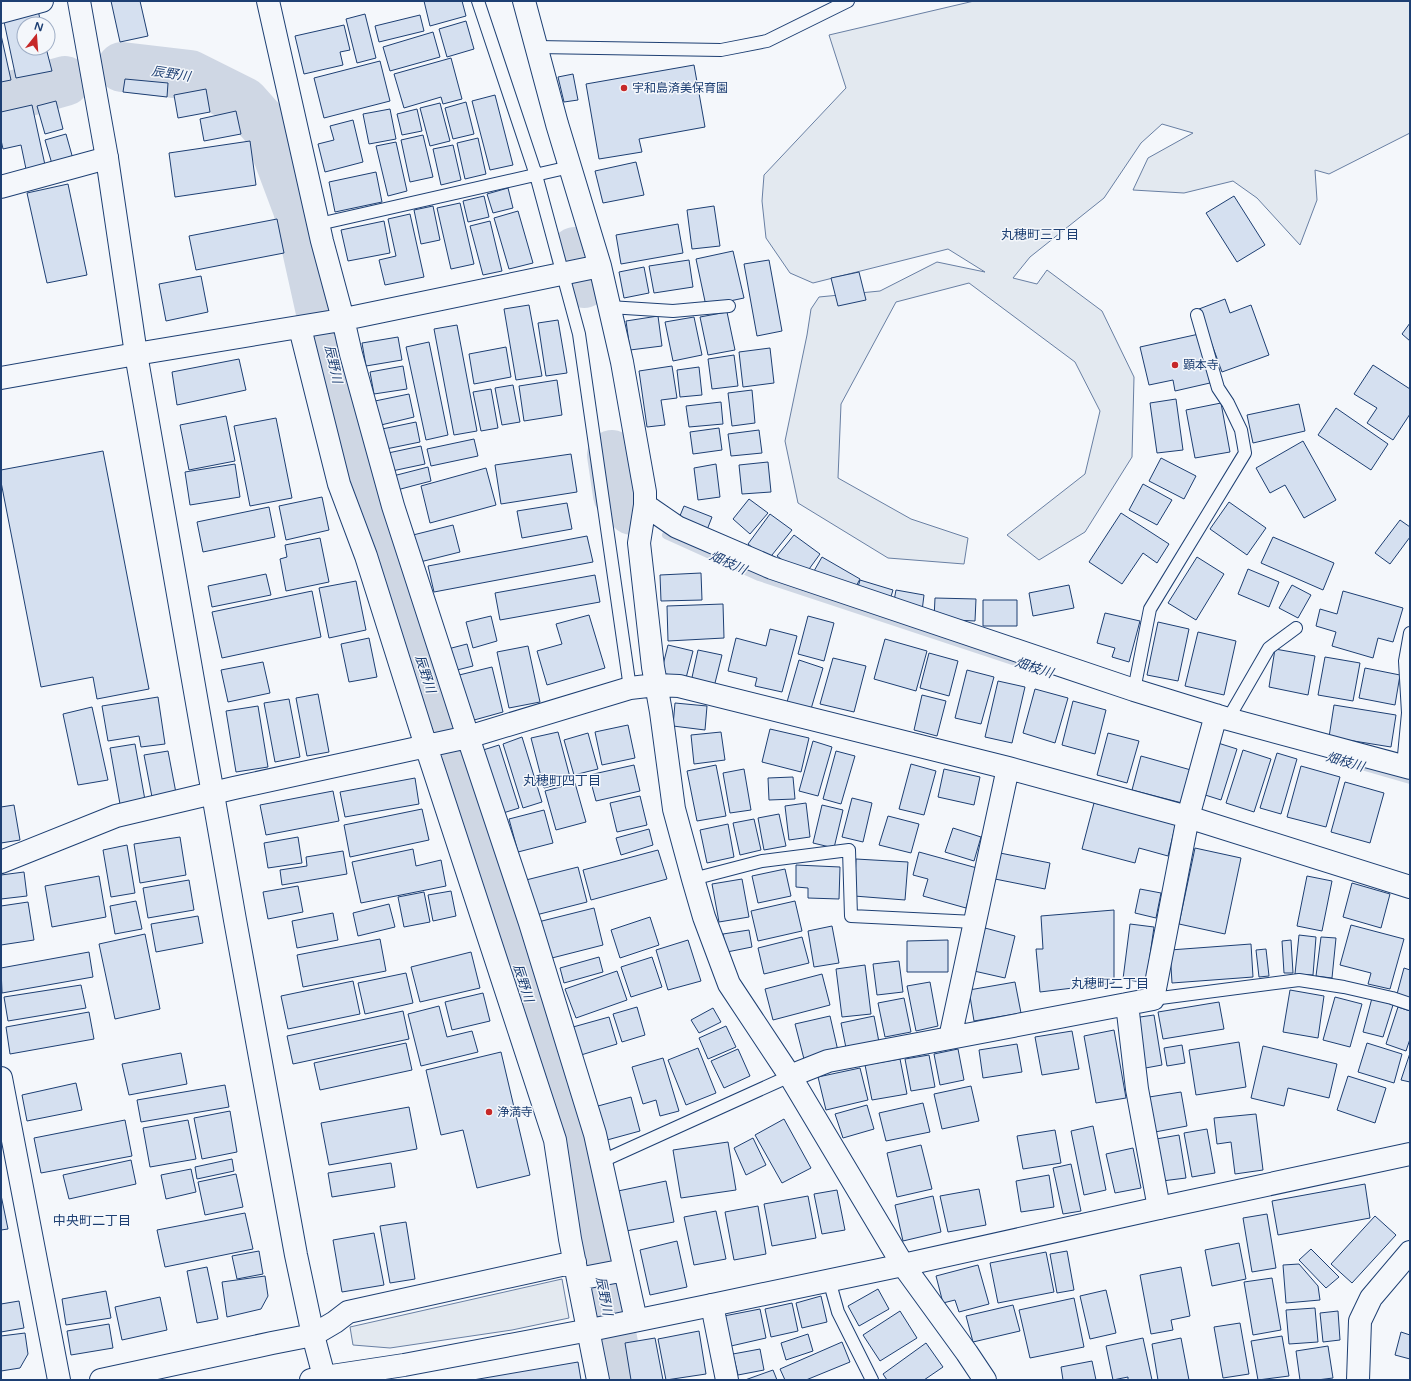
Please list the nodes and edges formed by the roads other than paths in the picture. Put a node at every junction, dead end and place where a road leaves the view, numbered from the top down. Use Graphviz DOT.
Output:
graph roads {
  1 [pos="42,1"];
  2 [pos="79,1"];
  3 [pos="268,1"];
  4 [pos="478,1"];
  5 [pos="524,1"];
  6 [pos="848,1"];
  7 [pos="1,12"];
  8 [pos="537,47"];
  9 [pos="107,158"];
  10 [pos="570,167"];
  11 [pos="536,175"];
  12 [pos="1,188"];
  13 [pos="318,224"];
  14 [pos="581,270"];
  15 [pos="729,306"];
  16 [pos="609,307"];
  17 [pos="1197,315"];
  18 [pos="339,320"];
  19 [pos="304,327"];
  20 [pos="136,354"];
  21 [pos="1,378"];
  22 [pos="645,505"];
  23 [pos="1296,628"];
  24 [pos="1410,633"];
  25 [pos="656,685"];
  26 [pos="630,688"];
  27 [pos="1134,690"];
  28 [pos="1217,722"];
  29 [pos="468,737"];
  30 [pos="431,745"];
  31 [pos="1406,767"];
  32 [pos="1008,768"];
  33 [pos="212,793"];
  34 [pos="1188,816"];
  35 [pos="1,862"];
  36 [pos="693,879"];
  37 [pos="1410,887"];
  38 [pos="975,922"];
  39 [pos="1153,999"];
  40 [pos="1127,1004"];
  41 [pos="1410,1004"];
  42 [pos="950,1038"];
  43 [pos="790,1076"];
  44 [pos="1,1078"];
  45 [pos="1410,1154"];
  46 [pos="600,1162"];
  47 [pos="1159,1208"];
  48 [pos="1410,1252"];
  49 [pos="903,1265"];
  50 [pos="620,1271"];
  51 [pos="581,1272"];
  52 [pos="829,1280"];
  53 [pos="712,1305"];
  54 [pos="611,1325"];
  55 [pos="314,1335"];
  56 [pos="320,1379"];
  57 [pos="59,1380"];
  58 [pos="101,1380"];
  59 [pos="598,1380"];
  60 [pos="727,1380"];
  61 [pos="872,1380"];
  62 [pos="985,1380"];
  63 [pos="1358,1380"];
  1 -- 7 [label="street"];
  2 -- 9 [label="street"];
  3 -- 13 [label="street"];
  4 -- 11 [label="lane"];
  5 -- 8 [label="street"];
  6 -- 8 [label="lane"];
  8 -- 10 [label="street"];
  9 -- 12 [label="street"];
  9 -- 20 [label="street"];
  10 -- 11 [label="lane"];
  10 -- 14 [label="street"];
  11 -- 13 [label="lane"];
  11 -- 14 [label="lane"];
  13 -- 18 [label="street"];
  14 -- 16 [label="street"];
  14 -- 18 [label="street"];
  14 -- 26 [label="lane"];
  15 -- 16 [label="lane"];
  16 -- 22 [label="street"];
  17 -- 27 [label="lane"];
  18 -- 19 [label="street"];
  18 -- 29 [label="street"];
  19 -- 20 [label="street"];
  19 -- 30 [label="street"];
  20 -- 21 [label="street"];
  20 -- 33 [label="street"];
  22 -- 25 [label="street"];
  22 -- 27 [label="street"];
  23 -- 28 [label="lane"];
  24 -- 31 [label="lane"];
  25 -- 26 [label="street"];
  25 -- 32 [label="street"];
  25 -- 36 [label="street"];
  26 -- 29 [label="street"];
  27 -- 28 [label="street"];
  28 -- 31 [label="street"];
  28 -- 34 [label="street"];
  29 -- 30 [label="street"];
  29 -- 46 [label="street"];
  30 -- 33 [label="street"];
  30 -- 51 [label="street"];
  32 -- 34 [label="street"];
  32 -- 38 [label="street"];
  33 -- 35 [label="street"];
  33 -- 55 [label="street"];
  34 -- 37 [label="street"];
  34 -- 39 [label="street"];
  36 -- 38 [label="lane"];
  36 -- 43 [label="street"];
  38 -- 42 [label="street"];
  39 -- 40 [label="street"];
  39 -- 41 [label="lane"];
  40 -- 42 [label="street"];
  40 -- 47 [label="street"];
  42 -- 43 [label="street"];
  43 -- 46 [label="lane"];
  43 -- 49 [label="street"];
  44 -- 57 [label="street"];
  45 -- 47 [label="street"];
  46 -- 50 [label="street"];
  47 -- 49 [label="street"];
  48 -- 63 [label="street"];
  49 -- 52 [label="street"];
  49 -- 62 [label="street"];
  50 -- 51 [label="street"];
  50 -- 54 [label="street"];
  51 -- 54 [label="street"];
  51 -- 55 [label="street"];
  52 -- 53 [label="street"];
  52 -- 61 [label="lane"];
  53 -- 54 [label="street"];
  53 -- 60 [label="street"];
  54 -- 56 [label="street"];
  54 -- 59 [label="street"];
  55 -- 56 [label="street"];
  55 -- 58 [label="street"];
}
